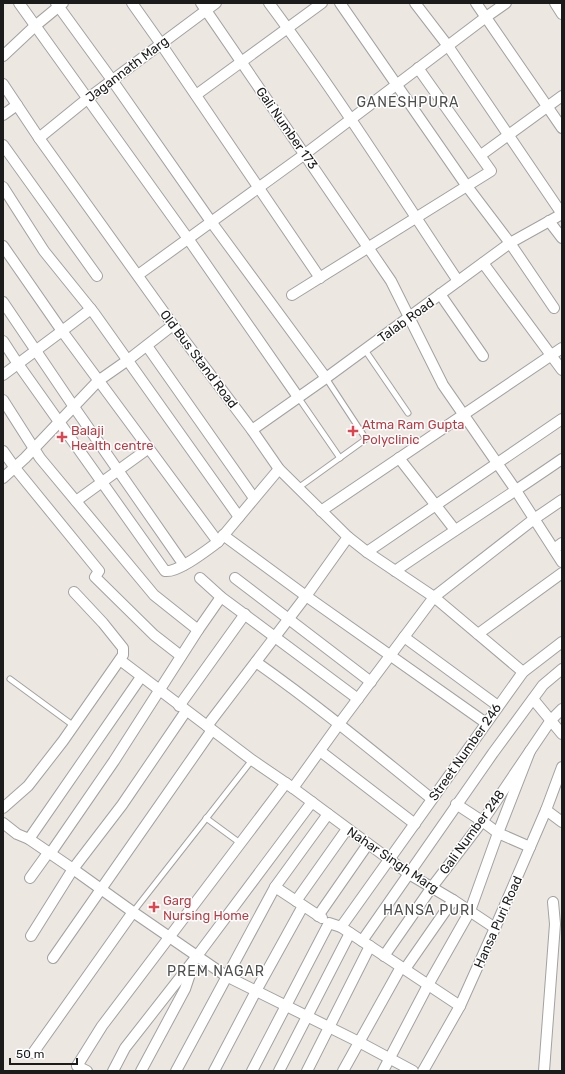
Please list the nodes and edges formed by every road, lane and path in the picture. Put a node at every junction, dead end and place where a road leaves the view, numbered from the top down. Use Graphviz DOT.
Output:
graph roads {
  1 [pos="19,3"];
  2 [pos="132,3"];
  3 [pos="216,3"];
  4 [pos="269,3"];
  5 [pos="322,3"];
  6 [pos="340,3"];
  7 [pos="415,3"];
  8 [pos="476,3"];
  9 [pos="506,3"];
  10 [pos="555,3"];
  11 [pos="60,4"];
  12 [pos="204,6"];
  13 [pos="562,14"];
  14 [pos="486,17"];
  15 [pos="36,26"];
  16 [pos="288,28"];
  17 [pos="161,44"];
  18 [pos="448,46"];
  19 [pos="3,56"];
  20 [pos="242,63"];
  21 [pos="418,68"];
  22 [pos="112,80"];
  23 [pos="3,84"];
  24 [pos="397,85"];
  25 [pos="196,95"];
  26 [pos="562,96"];
  27 [pos="87,99"];
  28 [pos="17,105"];
  29 [pos="547,107"];
  30 [pos="3,115"];
  31 [pos="351,119"];
  32 [pos="562,128"];
  33 [pos="508,134"];
  34 [pos="39,138"];
  35 [pos="3,145"];
  36 [pos="305,154"];
  37 [pos="481,155"];
  38 [pos="466,186"];
  39 [pos="3,187"];
  40 [pos="258,188"];
  41 [pos="562,214"];
  42 [pos="415,218"];
  43 [pos="549,221"];
  44 [pos="212,223"];
  45 [pos="562,238"];
  46 [pos="189,240"];
  47 [pos="510,243"];
  48 [pos="3,246"];
  49 [pos="368,247"];
  50 [pos="484,262"];
  51 [pos="138,275"];
  52 [pos="97,276"];
  53 [pos="320,278"];
  54 [pos="458,282"];
  55 [pos="440,294"];
  56 [pos="292,295"];
  57 [pos="3,302"];
  58 [pos="554,308"];
  59 [pos="91,309"];
  60 [pos="409,317"];
  61 [pos="173,325"];
  62 [pos="62,331"];
  63 [pos="3,342"];
  64 [pos="147,346"];
  65 [pos="562,348"];
  66 [pos="365,350"];
  67 [pos="36,351"];
  68 [pos="551,355"];
  69 [pos="483,356"];
  70 [pos="128,360"];
  71 [pos="18,364"];
  72 [pos="562,370"];
  73 [pos="3,375"];
  74 [pos="326,378"];
  75 [pos="98,381"];
  76 [pos="298,397"];
  77 [pos="3,400"];
  78 [pos="74,407"];
  79 [pos="408,413"];
  80 [pos="463,414"];
  81 [pos="562,419"];
  82 [pos="59,422"];
  83 [pos="252,430"];
  84 [pos="34,448"];
  85 [pos="148,448"];
  86 [pos="3,451"];
  87 [pos="340,458"];
  88 [pos="400,458"];
  89 [pos="562,459"];
  90 [pos="497,463"];
  91 [pos="15,468"];
  92 [pos="279,469"];
  93 [pos="118,470"];
  94 [pos="3,478"];
  95 [pos="102,482"];
  96 [pos="298,488"];
  97 [pos="516,491"];
  98 [pos="254,498"];
  99 [pos="562,500"];
  100 [pos="76,501"];
  101 [pos="436,505"];
  102 [pos="321,511"];
  103 [pos="238,517"];
  104 [pos="534,519"];
  105 [pos="455,530"];
  106 [pos="348,537"];
  107 [pos="221,539"];
  108 [pos="558,546"];
  109 [pos="367,552"];
  110 [pos="562,562"];
  111 [pos="184,565"];
  112 [pos="396,571"];
  113 [pos="562,572"];
  114 [pos="200,578"];
  115 [pos="235,578"];
  116 [pos="74,592"];
  117 [pos="306,596"];
  118 [pos="221,597"];
  119 [pos="434,597"];
  120 [pos="245,614"];
  121 [pos="289,619"];
  122 [pos="198,630"];
  123 [pos="478,634"];
  124 [pos="275,637"];
  125 [pos="404,637"];
  126 [pos="562,642"];
  127 [pos="181,656"];
  128 [pos="390,656"];
  129 [pos="120,660"];
  130 [pos="256,662"];
  131 [pos="562,669"];
  132 [pos="523,672"];
  133 [pos="141,677"];
  134 [pos="10,679"];
  135 [pos="371,682"];
  136 [pos="160,691"];
  137 [pos="358,699"];
  138 [pos="533,699"];
  139 [pos="498,706"];
  140 [pos="183,708"];
  141 [pos="562,709"];
  142 [pos="551,720"];
  143 [pos="486,723"];
  144 [pos="339,724"];
  145 [pos="74,726"];
  146 [pos="210,728"];
  147 [pos="562,734"];
  148 [pos="320,751"];
  149 [pos="530,751"];
  150 [pos="252,760"];
  151 [pos="562,767"];
  152 [pos="290,786"];
  153 [pos="432,799"];
  154 [pos="312,802"];
  155 [pos="456,804"];
  156 [pos="3,808"];
  157 [pos="546,810"];
  158 [pos="328,814"];
  159 [pos="206,818"];
  160 [pos="482,821"];
  161 [pos="562,822"];
  162 [pos="3,823"];
  163 [pos="415,824"];
  164 [pos="348,829"];
  165 [pos="498,834"];
  166 [pos="29,839"];
  167 [pos="240,843"];
  168 [pos="368,844"];
  169 [pos="530,847"];
  170 [pos="49,853"];
  171 [pos="390,860"];
  172 [pos="73,869"];
  173 [pos="409,874"];
  174 [pos="30,878"];
  175 [pos="275,887"];
  176 [pos="432,887"];
  177 [pos="101,890"];
  178 [pos="453,900"];
  179 [pos="553,902"];
  180 [pos="300,903"];
  181 [pos="470,911"];
  182 [pos="132,912"];
  183 [pos="318,916"];
  184 [pos="329,923"];
  185 [pos="341,927"];
  186 [pos="495,928"];
  187 [pos="350,933"];
  188 [pos="30,936"];
  189 [pos="170,938"];
  190 [pos="366,944"];
  191 [pos="197,956"];
  192 [pos="384,956"];
  193 [pos="53,958"];
  194 [pos="403,968"];
  195 [pos="226,976"];
  196 [pos="428,985"];
  197 [pos="256,991"];
  198 [pos="286,1006"];
  199 [pos="460,1006"];
  200 [pos="307,1016"];
  201 [pos="329,1027"];
  202 [pos="359,1042"];
  203 [pos="33,1053"];
  204 [pos="390,1058"];
  205 [pos="87,1071"];
  206 [pos="113,1071"];
  207 [pos="140,1071"];
  208 [pos="176,1071"];
  209 [pos="214,1071"];
  210 [pos="252,1071"];
  211 [pos="279,1071"];
  212 [pos="307,1071"];
  213 [pos="343,1071"];
  214 [pos="383,1071"];
  215 [pos="413,1071"];
  216 [pos="423,1071"];
  217 [pos="544,1071"];
  1 -- 15 [label="street"];
  2 -- 17 [label="street"];
  3 -- 12 [label="street, Jagannath Marg"];
  4 -- 16 [label="street"];
  5 -- 16 [label="street"];
  6 -- 24 [label="street"];
  7 -- 18 [label="street"];
  8 -- 14 [label="street"];
  9 -- 14 [label="street"];
  10 -- 13 [label="street"];
  11 -- 15 [label="street"];
  11 -- 22 [label="street"];
  12 -- 17 [label="street, Jagannath Marg"];
  12 -- 20 [label="street, Gali Number 173"];
  14 -- 18 [label="street"];
  14 -- 29 [label="street"];
  15 -- 19 [label="street"];
  15 -- 27 [label="street"];
  16 -- 20 [label="street"];
  16 -- 31 [label="street"];
  17 -- 22 [label="street, Jagannath Marg"];
  17 -- 25 [label="street"];
  18 -- 21 [label="street"];
  18 -- 33 [label="street"];
  20 -- 25 [label="street"];
  20 -- 36 [label="street, Gali Number 173"];
  21 -- 24 [label="street"];
  21 -- 37 [label="street"];
  22 -- 27 [label="street, Jagannath Marg"];
  22 -- 44 [label="street"];
  23 -- 28 [label="street, Old Bus Stand Road"];
  24 -- 31 [label="street"];
  24 -- 38 [label="street"];
  25 -- 40 [label="street"];
  26 -- 29 [label="street"];
  27 -- 34 [label="street, Jagannath Marg"];
  27 -- 46 [label="street"];
  28 -- 30 [label="street"];
  28 -- 34 [label="street, Old Bus Stand Road"];
  29 -- 32 [label="street"];
  29 -- 33 [label="street"];
  31 -- 36 [label="street"];
  31 -- 42 [label="street"];
  33 -- 37 [label="street"];
  33 -- 41 [label="street"];
  34 -- 51 [label="street, Old Bus Stand Road"];
  35 -- 52 [label="street"];
  36 -- 40 [label="street"];
  36 -- 49 [label="street, Gali Number 173"];
  37 -- 38 [label="street"];
  38 -- 42 [label="street"];
  38 -- 47 [label="street"];
  39 -- 59 [label="street"];
  40 -- 44 [label="street"];
  40 -- 53 [label="street"];
  41 -- 43 [label="street, Talab Road"];
  42 -- 49 [label="street"];
  42 -- 54 [label="street"];
  43 -- 45 [label="street"];
  43 -- 47 [label="street, Talab Road"];
  44 -- 46 [label="street"];
  44 -- 74 [label="street"];
  46 -- 51 [label="street"];
  46 -- 76 [label="street"];
  47 -- 50 [label="street, Talab Road"];
  47 -- 58 [label="street"];
  48 -- 62 [label="street"];
  49 -- 53 [label="street"];
  49 -- 60 [label="street, Gali Number 173"];
  50 -- 54 [label="street, Talab Road"];
  50 -- 68 [label="street"];
  51 -- 61 [label="street, Old Bus Stand Road"];
  53 -- 56 [label="street"];
  54 -- 55 [label="street, Talab Road"];
  55 -- 60 [label="street, Talab Road"];
  55 -- 69 [label="street"];
  57 -- 67 [label="street"];
  59 -- 62 [label="street"];
  59 -- 70 [label="street"];
  60 -- 66 [label="street, Talab Road"];
  60 -- 80 [label="street, Gali Number 173"];
  61 -- 64 [label="street"];
  61 -- 83 [label="street, Old Bus Stand Road"];
  62 -- 67 [label="street"];
  62 -- 75 [label="street"];
  63 -- 71 [label="street"];
  64 -- 70 [label="street"];
  64 -- 98 [label="street"];
  65 -- 68 [label="street"];
  66 -- 74 [label="street, Talab Road"];
  66 -- 79 [label="lane"];
  67 -- 71 [label="street"];
  67 -- 78 [label="street"];
  68 -- 72 [label="street"];
  68 -- 80 [label="street"];
  70 -- 75 [label="street"];
  70 -- 103 [label="street"];
  71 -- 73 [label="street"];
  71 -- 82 [label="street"];
  74 -- 76 [label="street, Talab Road"];
  74 -- 87 [label="lane"];
  75 -- 78 [label="street"];
  75 -- 85 [label="street"];
  76 -- 83 [label="street, Talab Road"];
  76 -- 87 [label="lane"];
  77 -- 84 [label="street"];
  78 -- 82 [label="street"];
  78 -- 93 [label="street"];
  80 -- 88 [label="street"];
  80 -- 90 [label="street, Gali Number 173"];
  81 -- 90 [label="street"];
  82 -- 84 [label="street"];
  82 -- 95 [label="street"];
  83 -- 92 [label="street, Old Bus Stand Road"];
  84 -- 91 [label="street"];
  84 -- 100 [label="street"];
  85 -- 93 [label="street"];
  85 -- 107 [label="street"];
  86 -- 91 [label="street"];
  87 -- 96 [label="lane"];
  88 -- 101 [label="street"];
  88 -- 102 [label="street"];
  89 -- 97 [label="street"];
  90 -- 97 [label="street, Gali Number 173"];
  90 -- 101 [label="street"];
  91 -- 94 [label="street"];
  91 -- 127 [label="street"];
  92 -- 96 [label="street, Old Bus Stand Road"];
  92 -- 98 [label="street"];
  93 -- 95 [label="street"];
  93 -- 111 [label="street"];
  95 -- 100 [label="street"];
  95 -- 111 [label="street"];
  96 -- 102 [label="street, Old Bus Stand Road"];
  97 -- 104 [label="street, Gali Number 173"];
  97 -- 105 [label="street"];
  98 -- 103 [label="street"];
  99 -- 104 [label="street"];
  100 -- 122 [label="street"];
  101 -- 105 [label="street"];
  101 -- 109 [label="street"];
  102 -- 106 [label="street, Old Bus Stand Road"];
  103 -- 107 [label="street"];
  104 -- 108 [label="street, Gali Number 173"];
  104 -- 119 [label="street"];
  105 -- 112 [label="street"];
  106 -- 109 [label="street, Old Bus Stand Road"];
  106 -- 117 [label="street"];
  107 -- 111 [label="street"];
  107 -- 117 [label="street"];
  108 -- 110 [label="street, Gali Number 173"];
  109 -- 112 [label="street, Old Bus Stand Road"];
  112 -- 119 [label="street, Old Bus Stand Road"];
  113 -- 123 [label="street"];
  114 -- 118 [label="street"];
  115 -- 121 [label="street"];
  116 -- 129 [label="street"];
  117 -- 121 [label="street"];
  117 -- 128 [label="street"];
  118 -- 120 [label="street"];
  118 -- 122 [label="street"];
  119 -- 123 [label="street"];
  119 -- 125 [label="street"];
  120 -- 124 [label="street"];
  120 -- 140 [label="street"];
  121 -- 124 [label="street"];
  121 -- 135 [label="street"];
  122 -- 127 [label="street"];
  123 -- 132 [label="street"];
  124 -- 130 [label="street"];
  124 -- 137 [label="street"];
  125 -- 128 [label="street"];
  125 -- 139 [label="street"];
  126 -- 132 [label="street, Street Number 246"];
  127 -- 136 [label="street"];
  128 -- 135 [label="street"];
  128 -- 143 [label="street"];
  129 -- 133 [label="street, Nahar Singh Marg"];
  129 -- 145 [label="street"];
  130 -- 144 [label="street"];
  130 -- 146 [label="street"];
  131 -- 138 [label="street"];
  132 -- 139 [label="street, Street Number 246"];
  133 -- 136 [label="street, Nahar Singh Marg"];
  133 -- 166 [label="street"];
  134 -- 145 [label="lane"];
  135 -- 137 [label="street"];
  136 -- 140 [label="street, Nahar Singh Marg"];
  136 -- 170 [label="street"];
  137 -- 144 [label="street"];
  138 -- 142 [label="street"];
  138 -- 155 [label="street"];
  139 -- 143 [label="street, Street Number 246"];
  140 -- 146 [label="street, Nahar Singh Marg"];
  140 -- 172 [label="street"];
  141 -- 142 [label="street, Gali Number 248"];
  142 -- 147 [label="street"];
  142 -- 149 [label="street, Gali Number 248"];
  143 -- 153 [label="street, Street Number 246"];
  144 -- 148 [label="street"];
  144 -- 153 [label="street"];
  145 -- 156 [label="street"];
  146 -- 150 [label="street, Nahar Singh Marg"];
  146 -- 177 [label="street"];
  148 -- 152 [label="street"];
  148 -- 163 [label="street"];
  149 -- 160 [label="street, Gali Number 248"];
  149 -- 165 [label="street"];
  150 -- 152 [label="street, Nahar Singh Marg"];
  150 -- 159 [label="lane"];
  151 -- 157 [label="street, Hansa Puri Road"];
  152 -- 154 [label="street, Nahar Singh Marg"];
  152 -- 167 [label="street"];
  153 -- 163 [label="street, Street Number 246"];
  154 -- 158 [label="street, Nahar Singh Marg"];
  154 -- 191 [label="street"];
  155 -- 160 [label="street"];
  155 -- 173 [label="street"];
  157 -- 161 [label="street"];
  157 -- 169 [label="street, Hansa Puri Road"];
  158 -- 164 [label="street, Nahar Singh Marg"];
  158 -- 175 [label="street"];
  159 -- 167 [label="lane"];
  159 -- 182 [label="lane"];
  160 -- 165 [label="street"];
  160 -- 176 [label="street, Gali Number 248"];
  162 -- 166 [label="street"];
  163 -- 171 [label="street, Street Number 246"];
  164 -- 168 [label="street, Nahar Singh Marg"];
  164 -- 180 [label="street"];
  165 -- 169 [label="street"];
  165 -- 181 [label="street"];
  166 -- 170 [label="street"];
  167 -- 189 [label="street"];
  168 -- 171 [label="street, Nahar Singh Marg"];
  168 -- 183 [label="street"];
  169 -- 186 [label="street, Hansa Puri Road"];
  170 -- 172 [label="street"];
  170 -- 174 [label="street"];
  171 -- 173 [label="street, Nahar Singh Marg"];
  171 -- 185 [label="street, Street Number 246"];
  172 -- 177 [label="street"];
  172 -- 188 [label="street"];
  173 -- 176 [label="street, Nahar Singh Marg"];
  173 -- 190 [label="street"];
  175 -- 180 [label="street"];
  175 -- 195 [label="street"];
  176 -- 178 [label="street, Nahar Singh Marg"];
  176 -- 192 [label="street, Gali Number 248"];
  177 -- 182 [label="street"];
  177 -- 193 [label="street"];
  178 -- 181 [label="street, Nahar Singh Marg"];
  178 -- 194 [label="street"];
  179 -- 217 [label="street"];
  180 -- 183 [label="street"];
  180 -- 197 [label="street"];
  181 -- 186 [label="street, Nahar Singh Marg"];
  181 -- 196 [label="street"];
  182 -- 189 [label="street"];
  182 -- 203 [label="street"];
  183 -- 184 [label="street"];
  184 -- 185 [label="street"];
  184 -- 198 [label="street"];
  185 -- 187 [label="street"];
  186 -- 199 [label="street, Hansa Puri Road"];
  187 -- 190 [label="street"];
  187 -- 200 [label="street"];
  189 -- 191 [label="street"];
  189 -- 205 [label="street"];
  190 -- 192 [label="street"];
  190 -- 201 [label="street"];
  191 -- 195 [label="street"];
  191 -- 206 [label="street"];
  191 -- 207 [label="street"];
  192 -- 194 [label="street"];
  194 -- 196 [label="street"];
  194 -- 202 [label="street"];
  195 -- 197 [label="street"];
  195 -- 208 [label="street"];
  196 -- 199 [label="street"];
  196 -- 204 [label="street"];
  197 -- 198 [label="street"];
  197 -- 209 [label="street"];
  198 -- 200 [label="street"];
  198 -- 210 [label="street"];
  199 -- 216 [label="street, Hansa Puri Road"];
  200 -- 201 [label="street"];
  200 -- 211 [label="street"];
  201 -- 202 [label="street"];
  201 -- 212 [label="street"];
  202 -- 204 [label="street"];
  202 -- 213 [label="street"];
  204 -- 214 [label="street"];
  204 -- 215 [label="street"];
}
